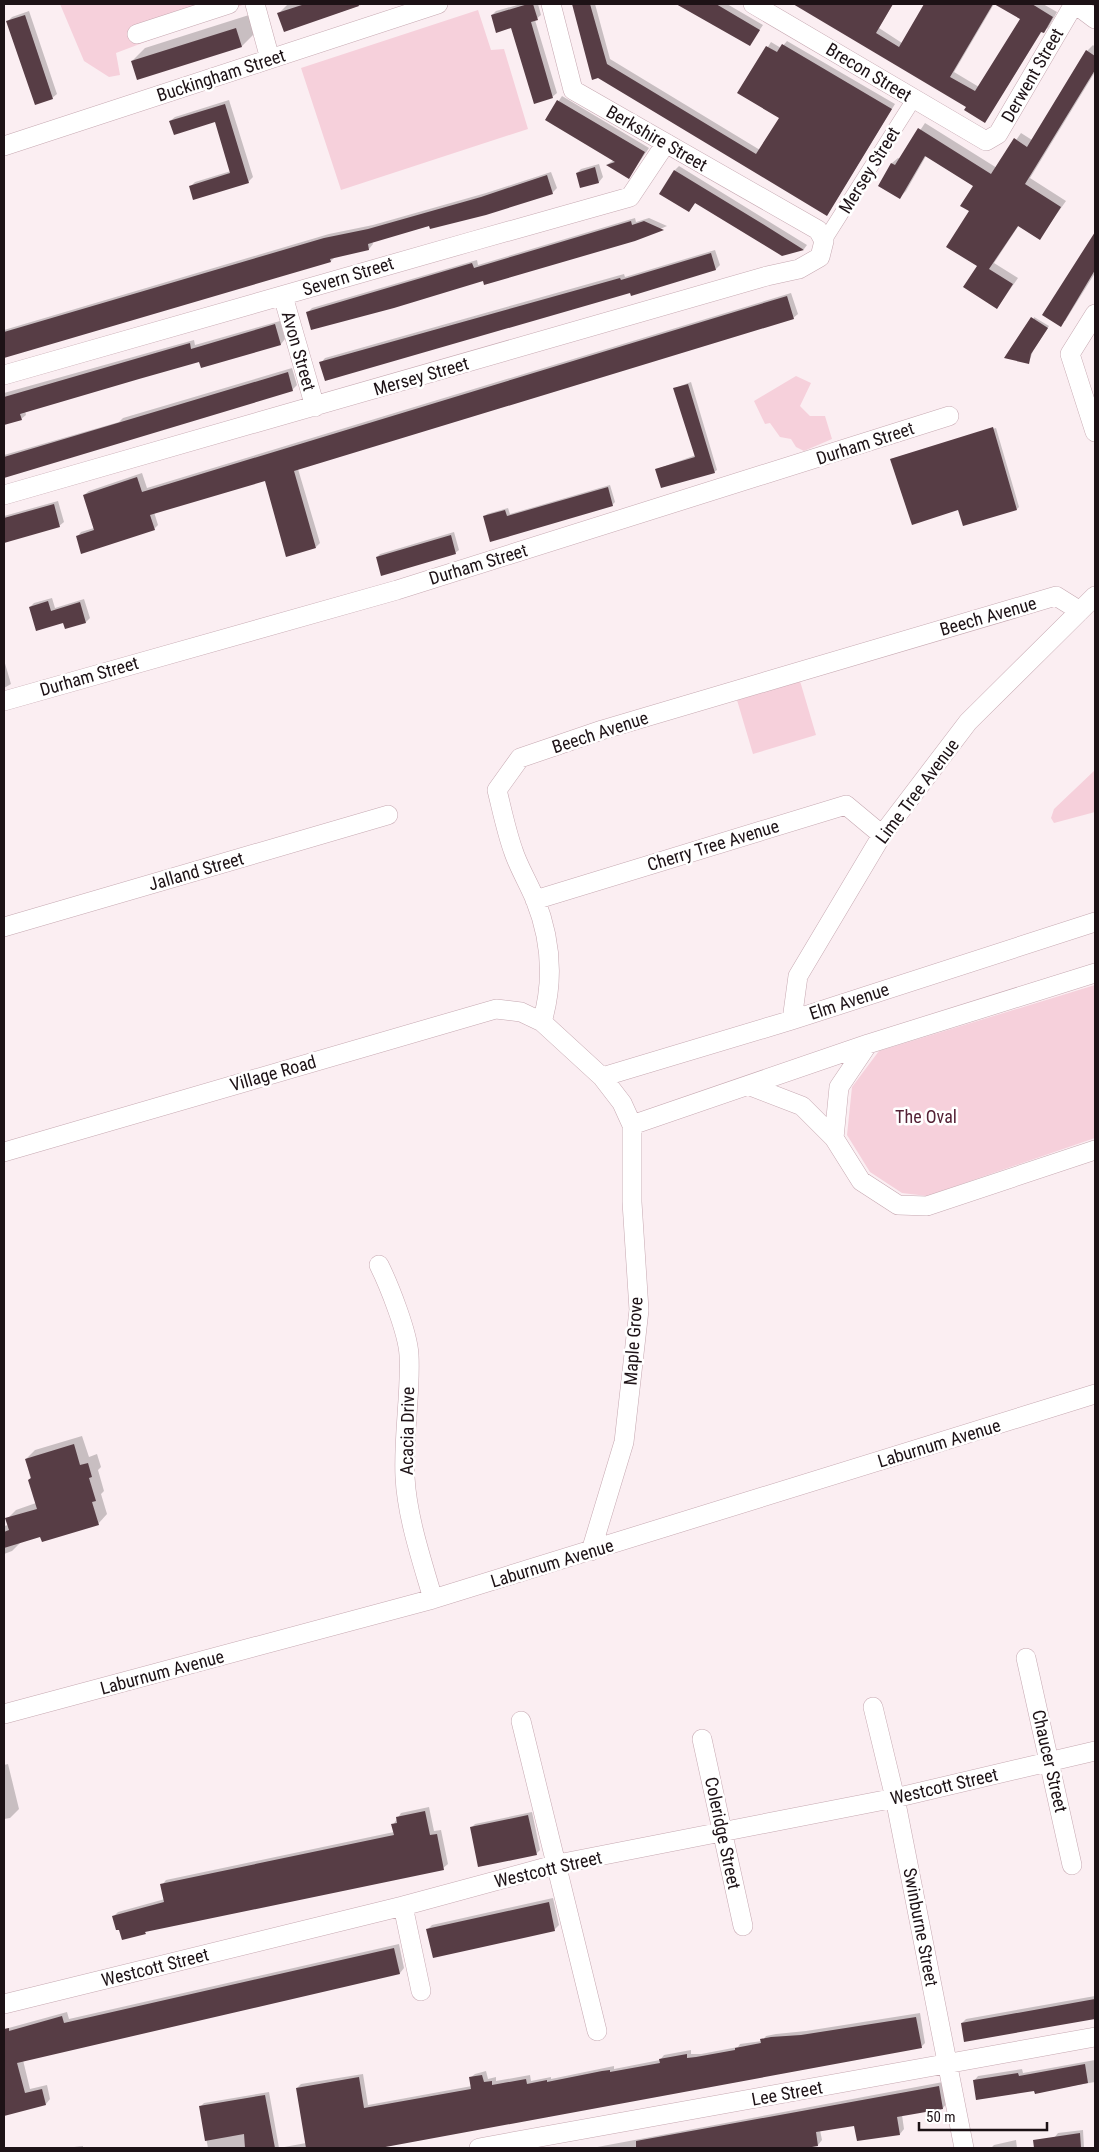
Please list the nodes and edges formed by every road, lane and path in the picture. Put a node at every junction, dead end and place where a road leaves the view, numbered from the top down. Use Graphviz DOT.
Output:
graph roads {
  1 [pos="229,4"];
  2 [pos="255,4"];
  3 [pos="438,4"];
  4 [pos="551,4"];
  5 [pos="753,4"];
  6 [pos="1074,4"];
  7 [pos="1095,19"];
  8 [pos="137,34"];
  9 [pos="270,59"];
  10 [pos="914,99"];
  11 [pos="986,141"];
  12 [pos="666,143"];
  13 [pos="4,146"];
  14 [pos="821,235"];
  15 [pos="283,296"];
  16 [pos="1095,314"];
  17 [pos="4,375"];
  18 [pos="314,407"];
  19 [pos="949,416"];
  20 [pos="1095,432"];
  21 [pos="4,495"];
  22 [pos="1095,596"];
  23 [pos="1080,611"];
  24 [pos="4,700"];
  25 [pos="388,815"];
  26 [pos="882,835"];
  27 [pos="535,900"];
  28 [pos="1095,922"];
  29 [pos="4,927"];
  30 [pos="1095,973"];
  31 [pos="792,1020"];
  32 [pos="542,1022"];
  33 [pos="868,1044"];
  34 [pos="602,1077"];
  35 [pos="750,1086"];
  36 [pos="632,1125"];
  37 [pos="834,1138"];
  38 [pos="1095,1150"];
  39 [pos="4,1152"];
  40 [pos="379,1265"];
  41 [pos="1095,1394"];
  42 [pos="591,1551"];
  43 [pos="433,1599"];
  44 [pos="1026,1658"];
  45 [pos="873,1707"];
  46 [pos="4,1714"];
  47 [pos="521,1721"];
  48 [pos="702,1740"];
  49 [pos="1095,1751"];
  50 [pos="1050,1760"];
  51 [pos="895,1798"];
  52 [pos="723,1832"];
  53 [pos="558,1864"];
  54 [pos="1072,1865"];
  55 [pos="403,1906"];
  56 [pos="743,1926"];
  57 [pos="421,1991"];
  58 [pos="4,2004"];
  59 [pos="597,2031"];
  60 [pos="1095,2037"];
  61 [pos="949,2065"];
  62 [pos="479,2148"];
  63 [pos="964,2148"];
  1 -- 8 [label="street"];
  2 -- 9 [label="street"];
  3 -- 9 [label="street, Buckingham Street"];
  4 -- 12 [label="street, Berkshire Street"];
  5 -- 10 [label="street, Brecon Street"];
  6 -- 7 [label="street"];
  6 -- 11 [label="street, Derwent Street"];
  9 -- 13 [label="street, Buckingham Street"];
  10 -- 11 [label="street, Brecon Street"];
  10 -- 14 [label="street, Mersey Street"];
  12 -- 14 [label="street, Berkshire Street"];
  12 -- 15 [label="street, Severn Street"];
  14 -- 18 [label="street, Mersey Street"];
  15 -- 17 [label="street, Severn Street"];
  15 -- 18 [label="street, Avon Street"];
  16 -- 20 [label="street"];
  18 -- 21 [label="street, Mersey Street"];
  19 -- 24 [label="street, Durham Street"];
  22 -- 23 [label="street, Lime Tree Avenue"];
  23 -- 26 [label="street, Lime Tree Avenue"];
  23 -- 27 [label="street, Beech Avenue"];
  25 -- 29 [label="street, Jalland Street"];
  26 -- 27 [label="street, Cherry Tree Avenue"];
  26 -- 31 [label="street, Lime Tree Avenue"];
  27 -- 32 [label="street, Beech Avenue"];
  28 -- 31 [label="street, Elm Avenue"];
  30 -- 33 [label="street"];
  31 -- 34 [label="street, Elm Avenue"];
  32 -- 34 [label="street"];
  32 -- 39 [label="street, Village Road"];
  33 -- 35 [label="street"];
  33 -- 37 [label="street"];
  34 -- 36 [label="street"];
  35 -- 36 [label="street"];
  35 -- 37 [label="street"];
  36 -- 42 [label="street, Maple Grove"];
  37 -- 38 [label="street"];
  40 -- 43 [label="street, Acacia Drive"];
  41 -- 42 [label="street, Laburnum Avenue"];
  42 -- 43 [label="street, Laburnum Avenue"];
  43 -- 46 [label="street, Laburnum Avenue"];
  44 -- 50 [label="street, Chaucer Street"];
  45 -- 51 [label="street, Swinburne Street"];
  47 -- 53 [label="street"];
  48 -- 52 [label="street, Coleridge Street"];
  49 -- 50 [label="street, Westcott Street"];
  50 -- 51 [label="street, Westcott Street"];
  50 -- 54 [label="street, Chaucer Street"];
  51 -- 52 [label="street, Westcott Street"];
  51 -- 61 [label="street, Swinburne Street"];
  52 -- 53 [label="street, Westcott Street"];
  52 -- 56 [label="street, Coleridge Street"];
  53 -- 55 [label="street, Westcott Street"];
  53 -- 59 [label="street"];
  55 -- 57 [label="street"];
  55 -- 58 [label="street, Westcott Street"];
  60 -- 61 [label="street, Lee Street"];
  61 -- 62 [label="street, Lee Street"];
  61 -- 63 [label="street, Swinburne Street"];
}
